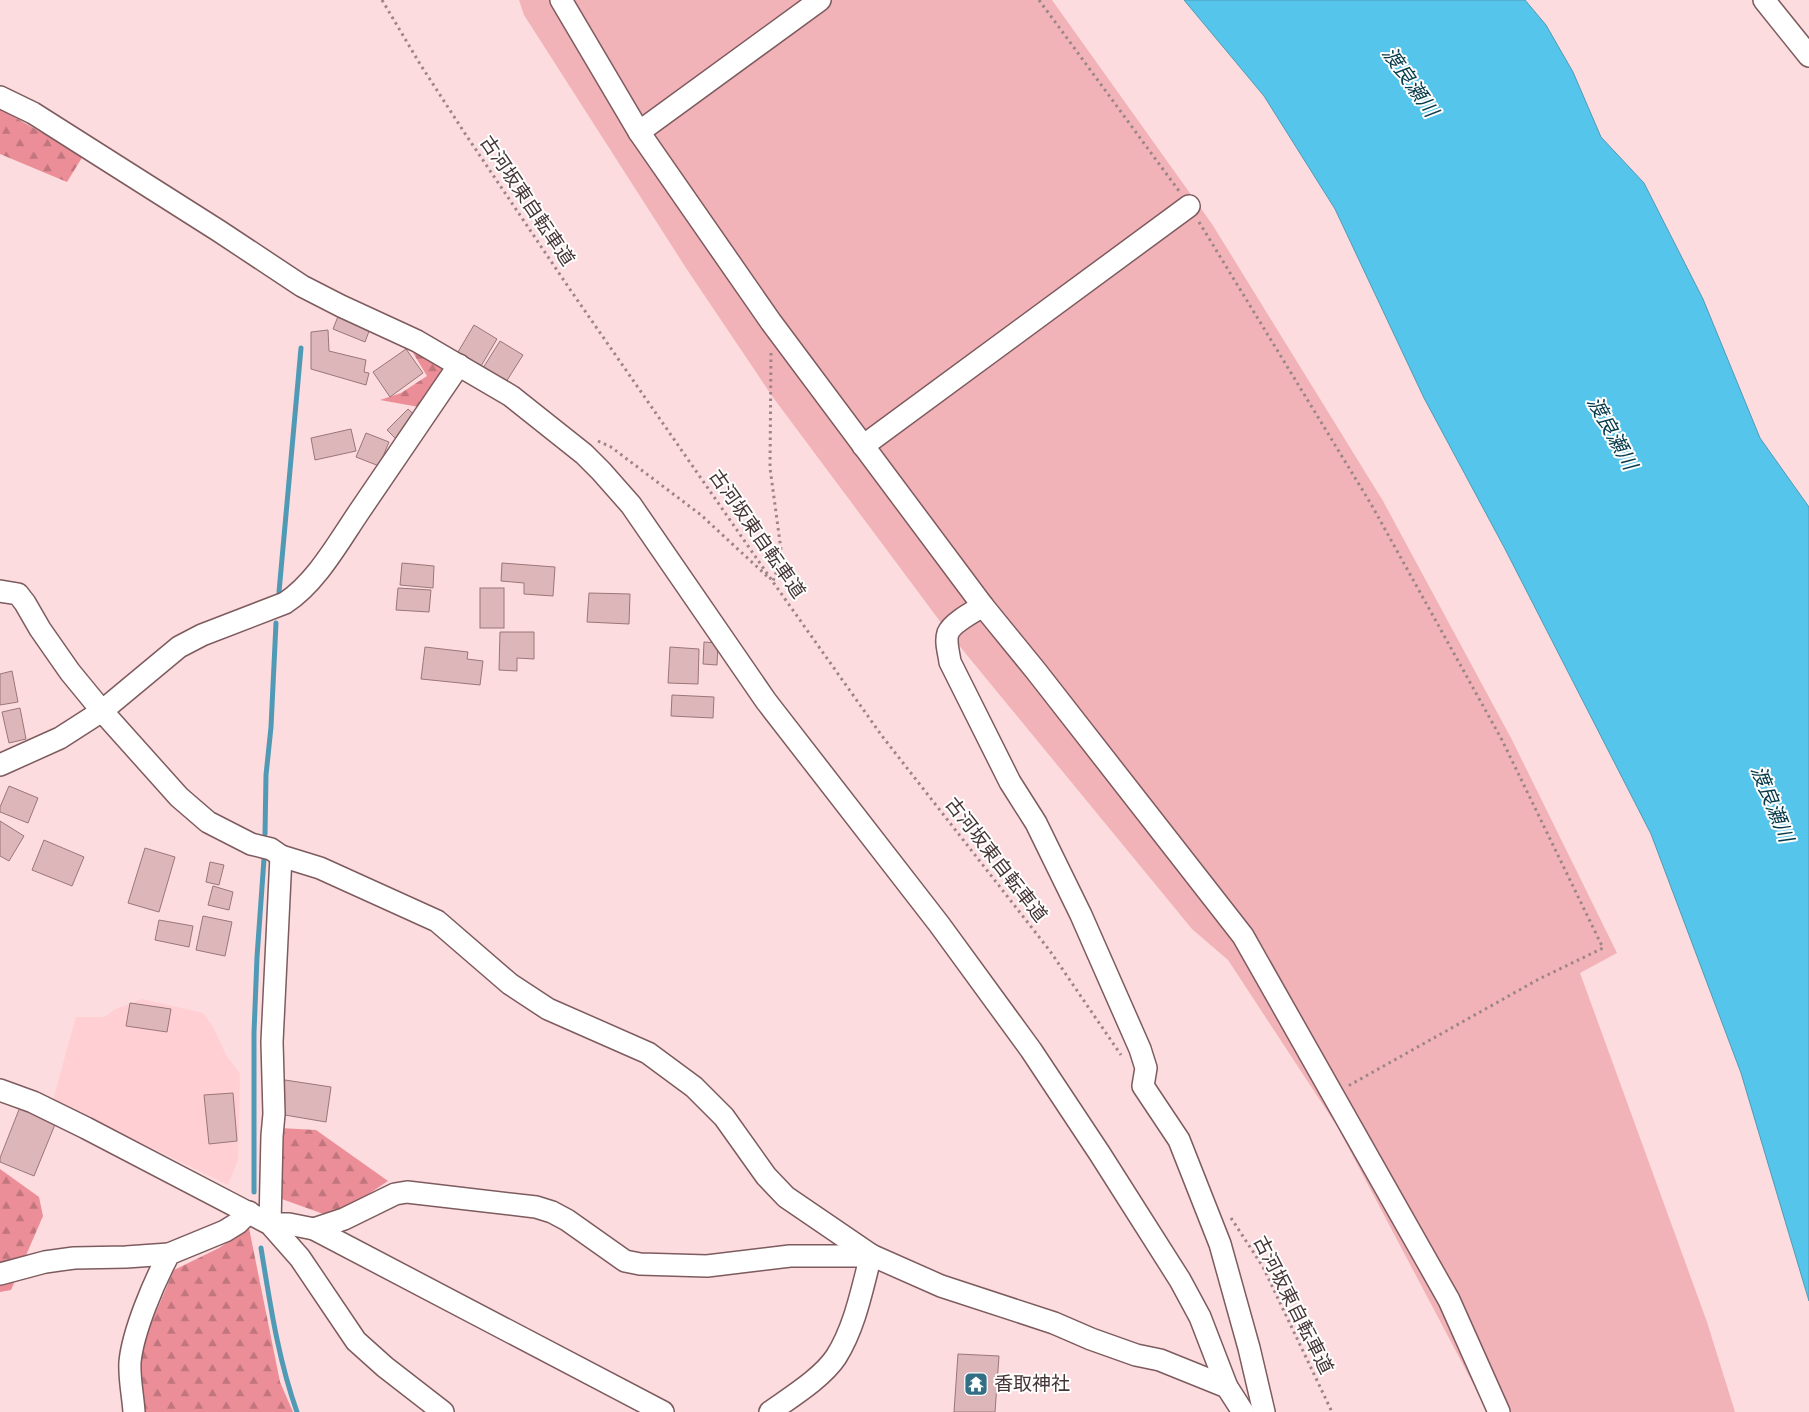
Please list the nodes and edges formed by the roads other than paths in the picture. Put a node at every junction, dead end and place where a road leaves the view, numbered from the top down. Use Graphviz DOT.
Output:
graph roads {
  1 [pos="561,0"];
  2 [pos="820,0"];
  3 [pos="1764,0"];
  4 [pos="1809,56"];
  5 [pos="0,98"];
  6 [pos="639,132"];
  7 [pos="1189,206"];
  8 [pos="459,365"];
  9 [pos="863,446"];
  10 [pos="0,591"];
  11 [pos="983,606"];
  12 [pos="102,711"];
  13 [pos="0,765"];
  14 [pos="281,856"];
  15 [pos="0,1090"];
  16 [pos="249,1212"];
  17 [pos="270,1224"];
  18 [pos="314,1229"];
  19 [pos="169,1254"];
  20 [pos="871,1255"];
  21 [pos="0,1274"];
  22 [pos="1227,1387"];
  23 [pos="134,1412"];
  24 [pos="443,1412"];
  25 [pos="663,1412"];
  26 [pos="770,1412"];
  27 [pos="1243,1412"];
  28 [pos="1264,1412"];
  29 [pos="1499,1412"];
  1 -- 6 [label="street"];
  2 -- 6 [label="street"];
  3 -- 4 [label="street"];
  5 -- 8 [label="street"];
  6 -- 9 [label="street"];
  7 -- 9 [label="street"];
  8 -- 12 [label="street"];
  8 -- 22 [label="street"];
  9 -- 11 [label="street"];
  10 -- 12 [label="street"];
  11 -- 28 [label="street"];
  11 -- 29 [label="street"];
  12 -- 13 [label="street"];
  12 -- 14 [label="street"];
  14 -- 17 [label="street"];
  14 -- 20 [label="street"];
  15 -- 16 [label="street"];
  16 -- 17 [label="street"];
  16 -- 19 [label="street"];
  17 -- 18 [label="street"];
  17 -- 24 [label="street"];
  18 -- 20 [label="street"];
  18 -- 25 [label="street"];
  19 -- 21 [label="street"];
  19 -- 23 [label="street"];
  20 -- 22 [label="street"];
  20 -- 26 [label="street"];
  22 -- 27 [label="street"];
}
